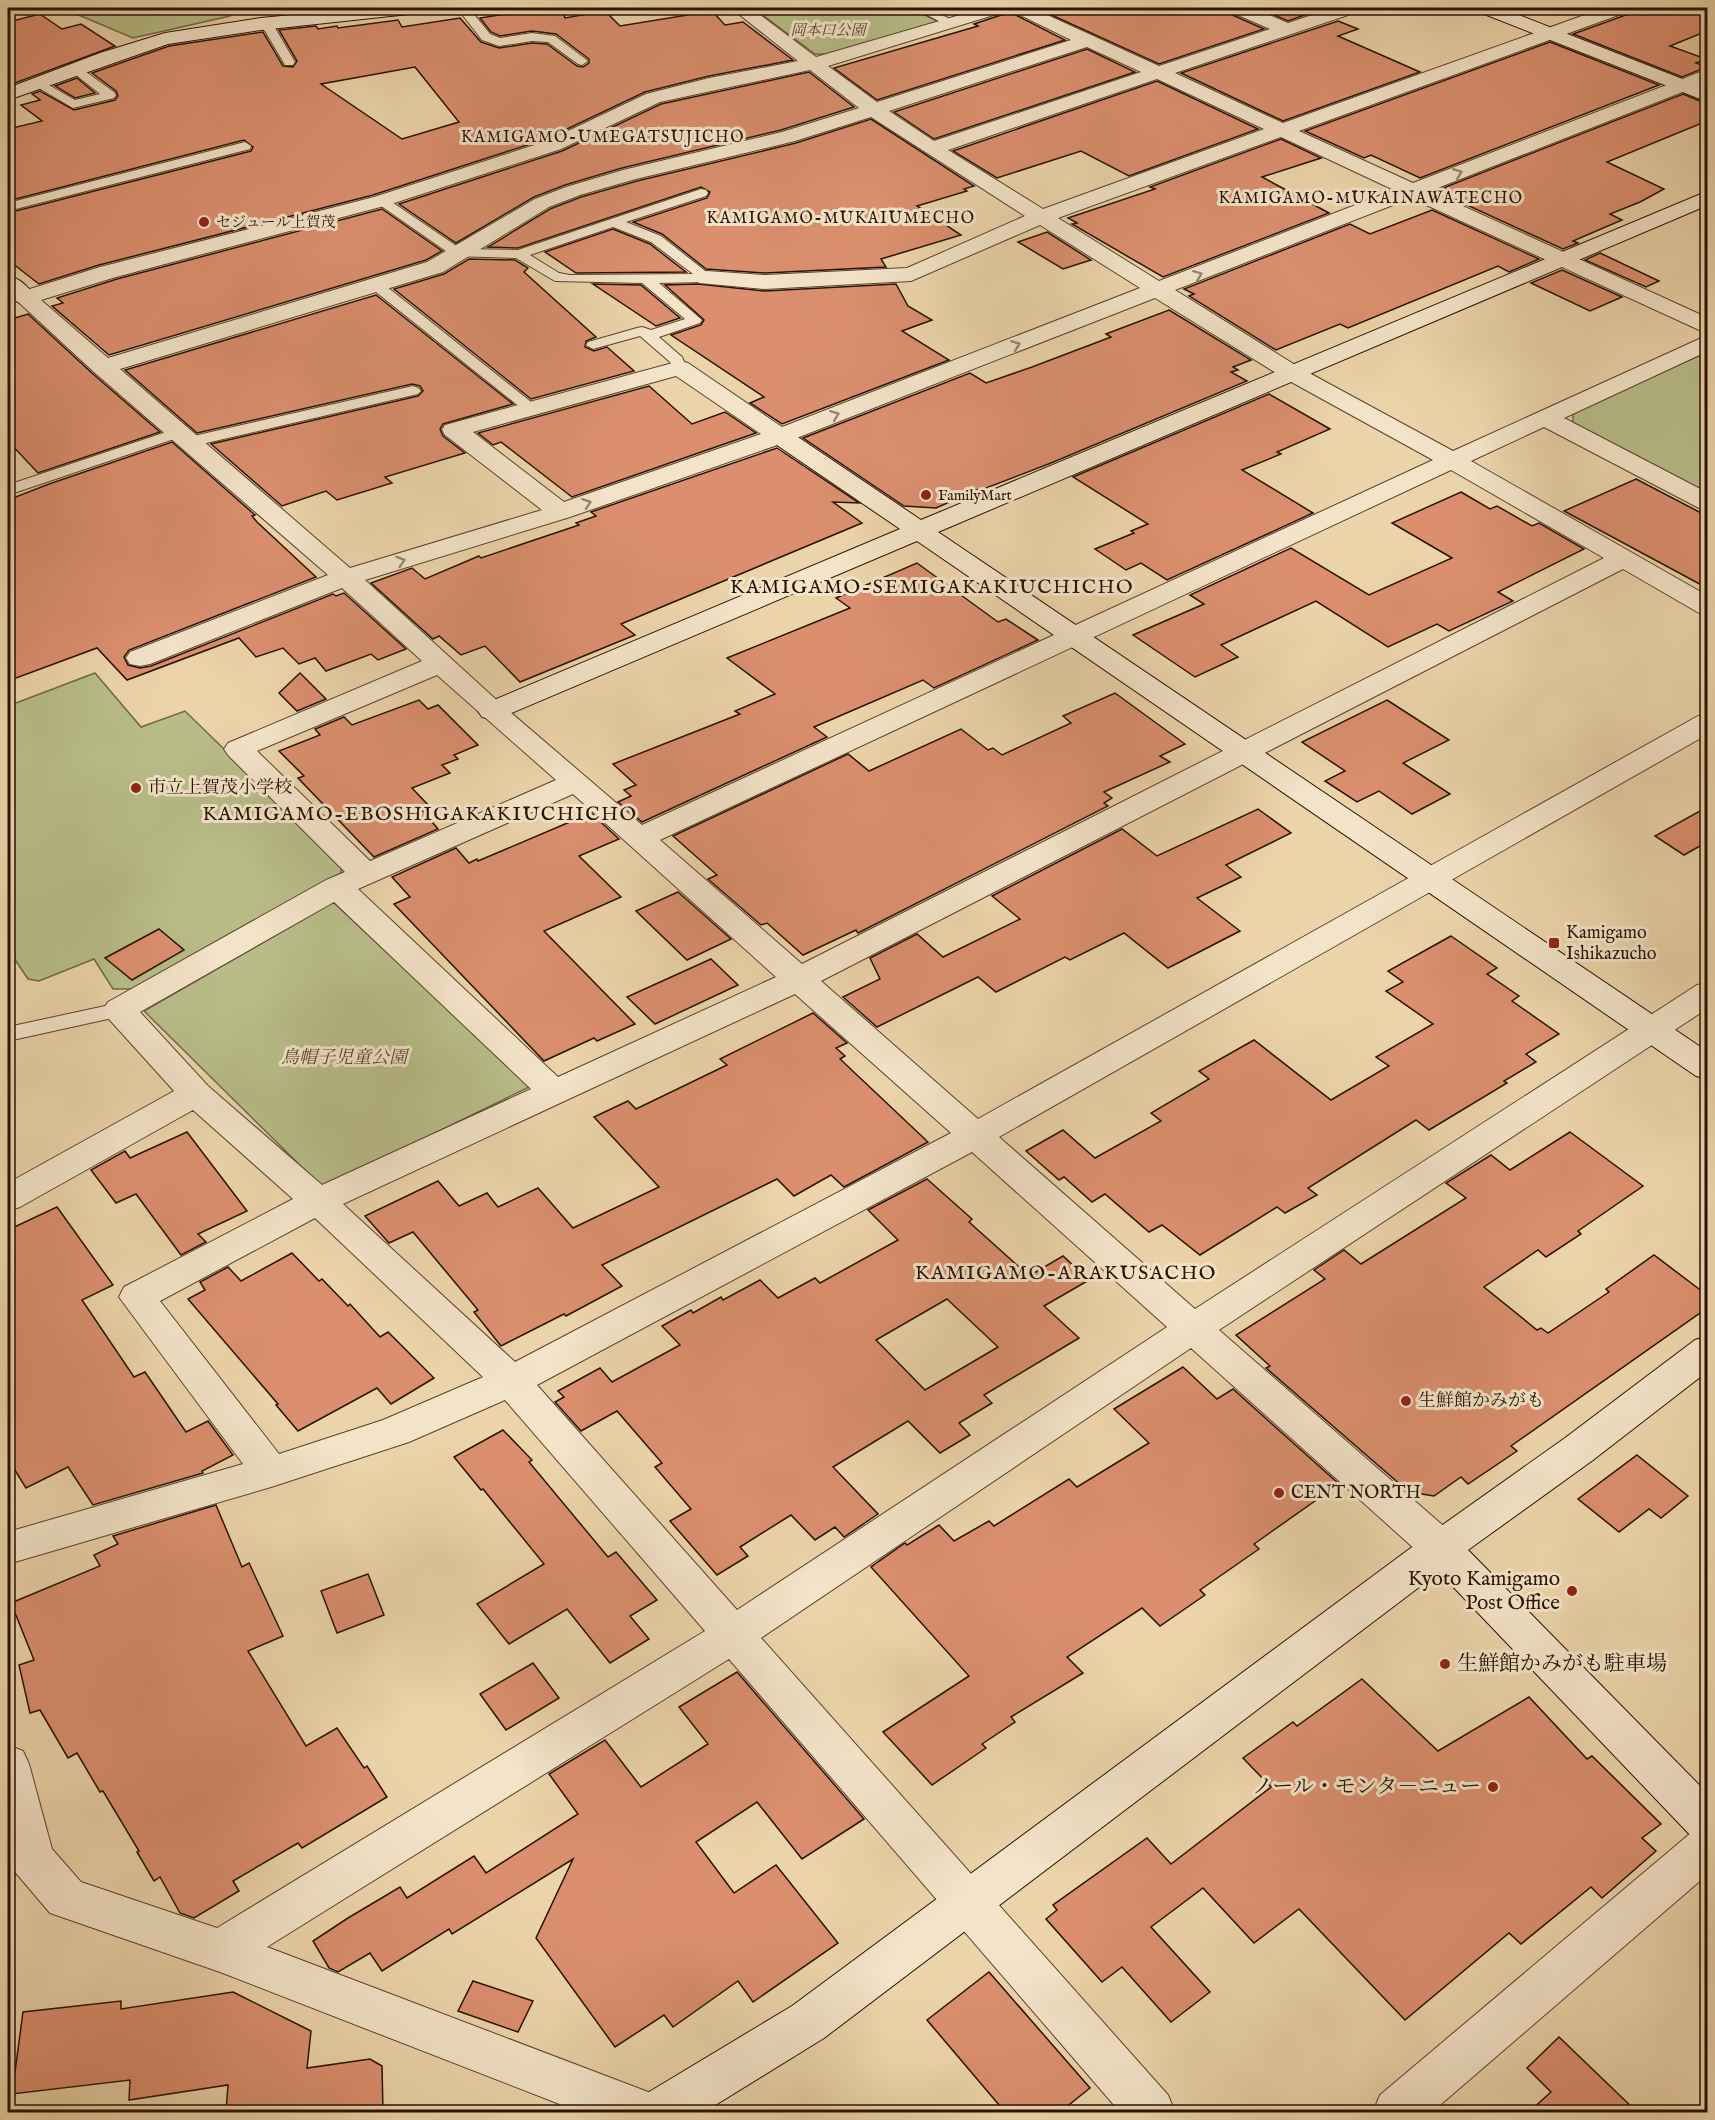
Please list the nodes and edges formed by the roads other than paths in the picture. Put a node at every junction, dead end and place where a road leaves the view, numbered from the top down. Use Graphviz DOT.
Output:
graph roads {
  1 [pos="409,8"];
  2 [pos="463,8"];
  3 [pos="740,8"];
  4 [pos="920,8"];
  5 [pos="1002,8"];
  6 [pos="1018,8"];
  7 [pos="1238,8"];
  8 [pos="1350,8"];
  9 [pos="1486,8"];
  10 [pos="1620,8"];
  11 [pos="952,23"];
  12 [pos="261,24"];
  13 [pos="1287,29"];
  14 [pos="1550,33"];
  15 [pos="1089,40"];
  16 [pos="582,61"];
  17 [pos="289,62"];
  18 [pos="816,63"];
  19 [pos="75,68"];
  20 [pos="1158,72"];
  21 [pos="1707,75"];
  22 [pos="38,84"];
  23 [pos="1681,86"];
  24 [pos="8,94"];
  25 [pos="1707,96"];
  26 [pos="875,110"];
  27 [pos="1284,131"];
  28 [pos="245,146"];
  29 [pos="933,148"];
  30 [pos="1414,191"];
  31 [pos="701,193"];
  32 [pos="1707,197"];
  33 [pos="381,201"];
  34 [pos="8,207"];
  35 [pos="1041,217"];
  36 [pos="613,222"];
  37 [pos="458,253"];
  38 [pos="519,254"];
  39 [pos="1561,259"];
  40 [pos="645,278"];
  41 [pos="706,278"];
  42 [pos="376,285"];
  43 [pos="1159,290"];
  44 [pos="13,294"];
  45 [pos="1707,327"];
  46 [pos="649,336"];
  47 [pos="1707,342"];
  48 [pos="593,345"];
  49 [pos="102,367"];
  50 [pos="681,368"];
  51 [pos="1292,373"];
  52 [pos="413,391"];
  53 [pos="531,409"];
  54 [pos="1545,418"];
  55 [pos="780,436"];
  56 [pos="184,437"];
  57 [pos="1453,461"];
  58 [pos="8,490"];
  59 [pos="1707,502"];
  60 [pos="561,512"];
  61 [pos="919,531"];
  62 [pos="1622,559"];
  63 [pos="345,578"];
  64 [pos="1707,606"];
  65 [pos="1075,636"];
  66 [pos="140,658"];
  67 [pos="439,664"];
  68 [pos="492,711"];
  69 [pos="1707,722"];
  70 [pos="1245,752"];
  71 [pos="576,782"];
  72 [pos="639,838"];
  73 [pos="366,875"];
  74 [pos="1430,879"];
  75 [pos="337,887"];
  76 [pos="797,980"];
  77 [pos="1707,993"];
  78 [pos="119,1010"];
  79 [pos="1651,1029"];
  80 [pos="8,1034"];
  81 [pos="1707,1068"];
  82 [pos="554,1092"];
  83 [pos="196,1094"];
  84 [pos="974,1136"];
  85 [pos="8,1198"];
  86 [pos="318,1201"];
  87 [pos="1192,1329"];
  88 [pos="1707,1350"];
  89 [pos="511,1381"];
  90 [pos="271,1472"];
  91 [pos="13,1537"];
  92 [pos="1441,1548"];
  93 [pos="734,1634"];
  94 [pos="8,1764"];
  95 [pos="1707,1824"];
  96 [pos="1707,1846"];
  97 [pos="968,1901"];
  98 [pos="221,1951"];
  99 [pos="639,2112"];
  100 [pos="661,2112"];
  101 [pos="1151,2112"];
  102 [pos="1397,2112"];
  1 -- 12 [label="street"];
  2 -- 16 [label="lane"];
  3 -- 18 [label="street"];
  4 -- 11 [label="lane"];
  5 -- 11 [label="street"];
  6 -- 15 [label="street"];
  7 -- 13 [label="street"];
  8 -- 13 [label="street"];
  9 -- 14 [label="street"];
  10 -- 14 [label="street"];
  11 -- 18 [label="street"];
  12 -- 17 [label="lane"];
  12 -- 19 [label="street"];
  13 -- 20 [label="street"];
  14 -- 23 [label="street"];
  14 -- 27 [label="street"];
  15 -- 20 [label="street"];
  15 -- 26 [label="street"];
  18 -- 26 [label="street"];
  18 -- 33 [label="street"];
  19 -- 22 [label="street"];
  19 -- 22 [label="lane"];
  20 -- 27 [label="street"];
  20 -- 29 [label="street"];
  21 -- 23 [label="street"];
  22 -- 24 [label="street"];
  23 -- 25 [label="street"];
  30 -- 23 [label="street, one-way"];
  26 -- 29 [label="street"];
  26 -- 37 [label="street"];
  27 -- 30 [label="street"];
  27 -- 35 [label="street"];
  28 -- 34 [label="lane"];
  29 -- 35 [label="street"];
  30 -- 39 [label="street"];
  43 -- 30 [label="street, one-way"];
  31 -- 36 [label="lane"];
  32 -- 39 [label="street"];
  33 -- 37 [label="lane"];
  33 -- 44 [label="street"];
  35 -- 41 [label="street"];
  35 -- 43 [label="street"];
  36 -- 38 [label="lane"];
  36 -- 41 [label="lane"];
  37 -- 38 [label="lane"];
  37 -- 42 [label="street"];
  38 -- 40 [label="lane"];
  39 -- 45 [label="street"];
  39 -- 51 [label="street"];
  40 -- 41 [label="lane"];
  40 -- 46 [label="lane"];
  42 -- 49 [label="street"];
  42 -- 53 [label="lane"];
  43 -- 51 [label="street"];
  55 -- 43 [label="street, one-way"];
  44 -- 49 [label="street"];
  46 -- 48 [label="lane"];
  46 -- 50 [label="lane"];
  47 -- 54 [label="street"];
  49 -- 56 [label="street"];
  50 -- 53 [label="street"];
  50 -- 55 [label="street"];
  51 -- 57 [label="street"];
  51 -- 61 [label="street"];
  52 -- 56 [label="lane"];
  53 -- 60 [label="street"];
  54 -- 57 [label="street"];
  54 -- 59 [label="street"];
  60 -- 55 [label="street, one-way"];
  55 -- 61 [label="street"];
  56 -- 58 [label="lane"];
  56 -- 63 [label="street"];
  57 -- 62 [label="street"];
  57 -- 65 [label="street"];
  63 -- 60 [label="street, one-way"];
  61 -- 65 [label="street"];
  61 -- 68 [label="street"];
  62 -- 64 [label="street"];
  62 -- 70 [label="street"];
  63 -- 66 [label="street"];
  63 -- 67 [label="street"];
  65 -- 70 [label="street"];
  65 -- 72 [label="street"];
  67 -- 68 [label="street"];
  67 -- 73 [label="street"];
  68 -- 71 [label="street"];
  69 -- 74 [label="street"];
  70 -- 74 [label="street"];
  70 -- 76 [label="street"];
  71 -- 72 [label="street"];
  71 -- 73 [label="street"];
  72 -- 76 [label="street"];
  73 -- 75 [label="street"];
  74 -- 79 [label="street"];
  74 -- 84 [label="street"];
  75 -- 78 [label="street"];
  75 -- 82 [label="street"];
  76 -- 82 [label="street"];
  76 -- 84 [label="street"];
  77 -- 79 [label="street"];
  78 -- 80 [label="lane"];
  78 -- 83 [label="street"];
  79 -- 81 [label="street"];
  79 -- 87 [label="street"];
  82 -- 86 [label="street"];
  83 -- 85 [label="street"];
  83 -- 86 [label="street"];
  84 -- 87 [label="street"];
  84 -- 89 [label="street"];
  86 -- 89 [label="street"];
  86 -- 90 [label="street"];
  87 -- 92 [label="street"];
  87 -- 93 [label="street"];
  88 -- 92 [label="street"];
  89 -- 90 [label="street"];
  89 -- 93 [label="street"];
  90 -- 91 [label="street"];
  92 -- 95 [label="street"];
  92 -- 97 [label="street"];
  93 -- 97 [label="street"];
  93 -- 98 [label="street"];
  94 -- 98 [label="street"];
  96 -- 102 [label="street"];
  97 -- 100 [label="street"];
  97 -- 101 [label="street"];
  98 -- 99 [label="street"];
}
